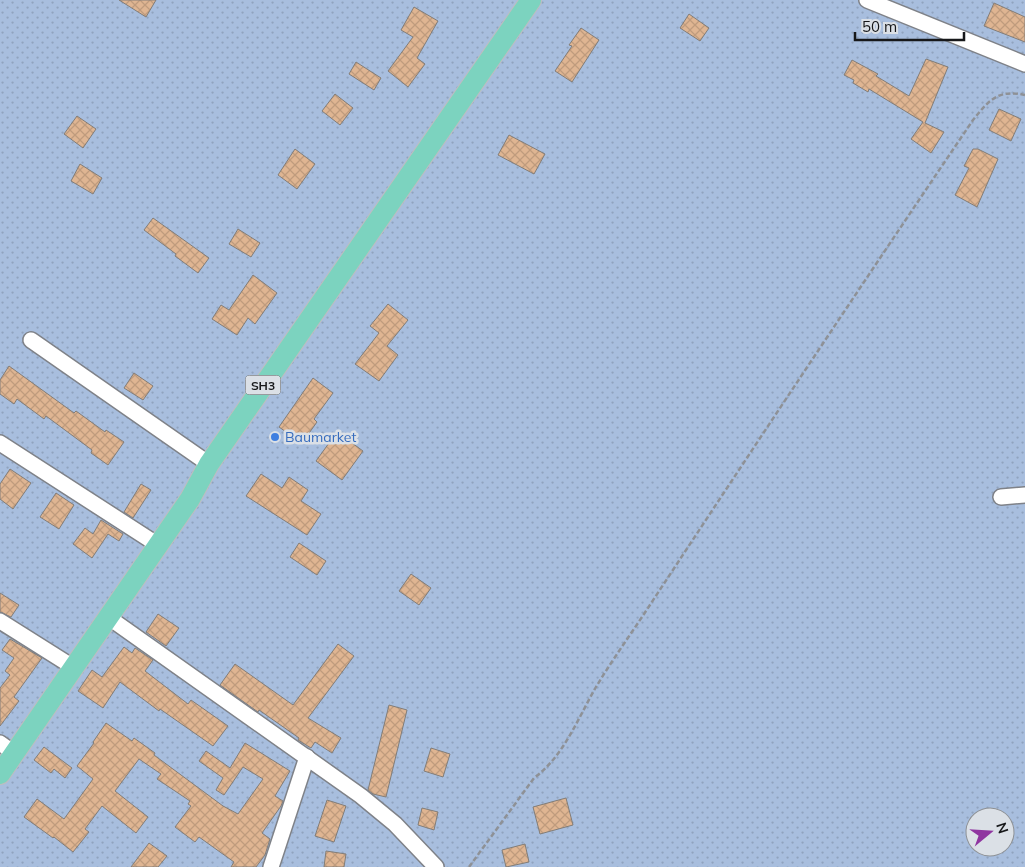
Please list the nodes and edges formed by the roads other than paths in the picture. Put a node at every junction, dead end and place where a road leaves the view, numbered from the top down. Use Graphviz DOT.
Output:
graph roads {
  1 [pos="530,0"];
  2 [pos="866,0"];
  3 [pos="1025,64"];
  4 [pos="31,340"];
  5 [pos="0,443"];
  6 [pos="209,464"];
  7 [pos="1025,495"];
  8 [pos="1001,497"];
  9 [pos="158,545"];
  10 [pos="108,617"];
  11 [pos="0,621"];
  12 [pos="73,667"];
  13 [pos="7,748"];
  14 [pos="307,757"];
  15 [pos="0,774"];
  16 [pos="270,867"];
  17 [pos="436,867"];
  1 -- 6 [label="main road, SH3"];
  2 -- 3 [label="street"];
  4 -- 6 [label="street"];
  5 -- 9 [label="street"];
  6 -- 9 [label="main road, SH3"];
  7 -- 8 [label="street"];
  9 -- 10 [label="main road, SH3"];
  10 -- 12 [label="main road, SH3"];
  10 -- 14 [label="street"];
  11 -- 12 [label="street"];
  12 -- 13 [label="main road, SH3"];
  13 -- 15 [label="main road, SH3"];
  14 -- 16 [label="street"];
  14 -- 17 [label="street"];
}
